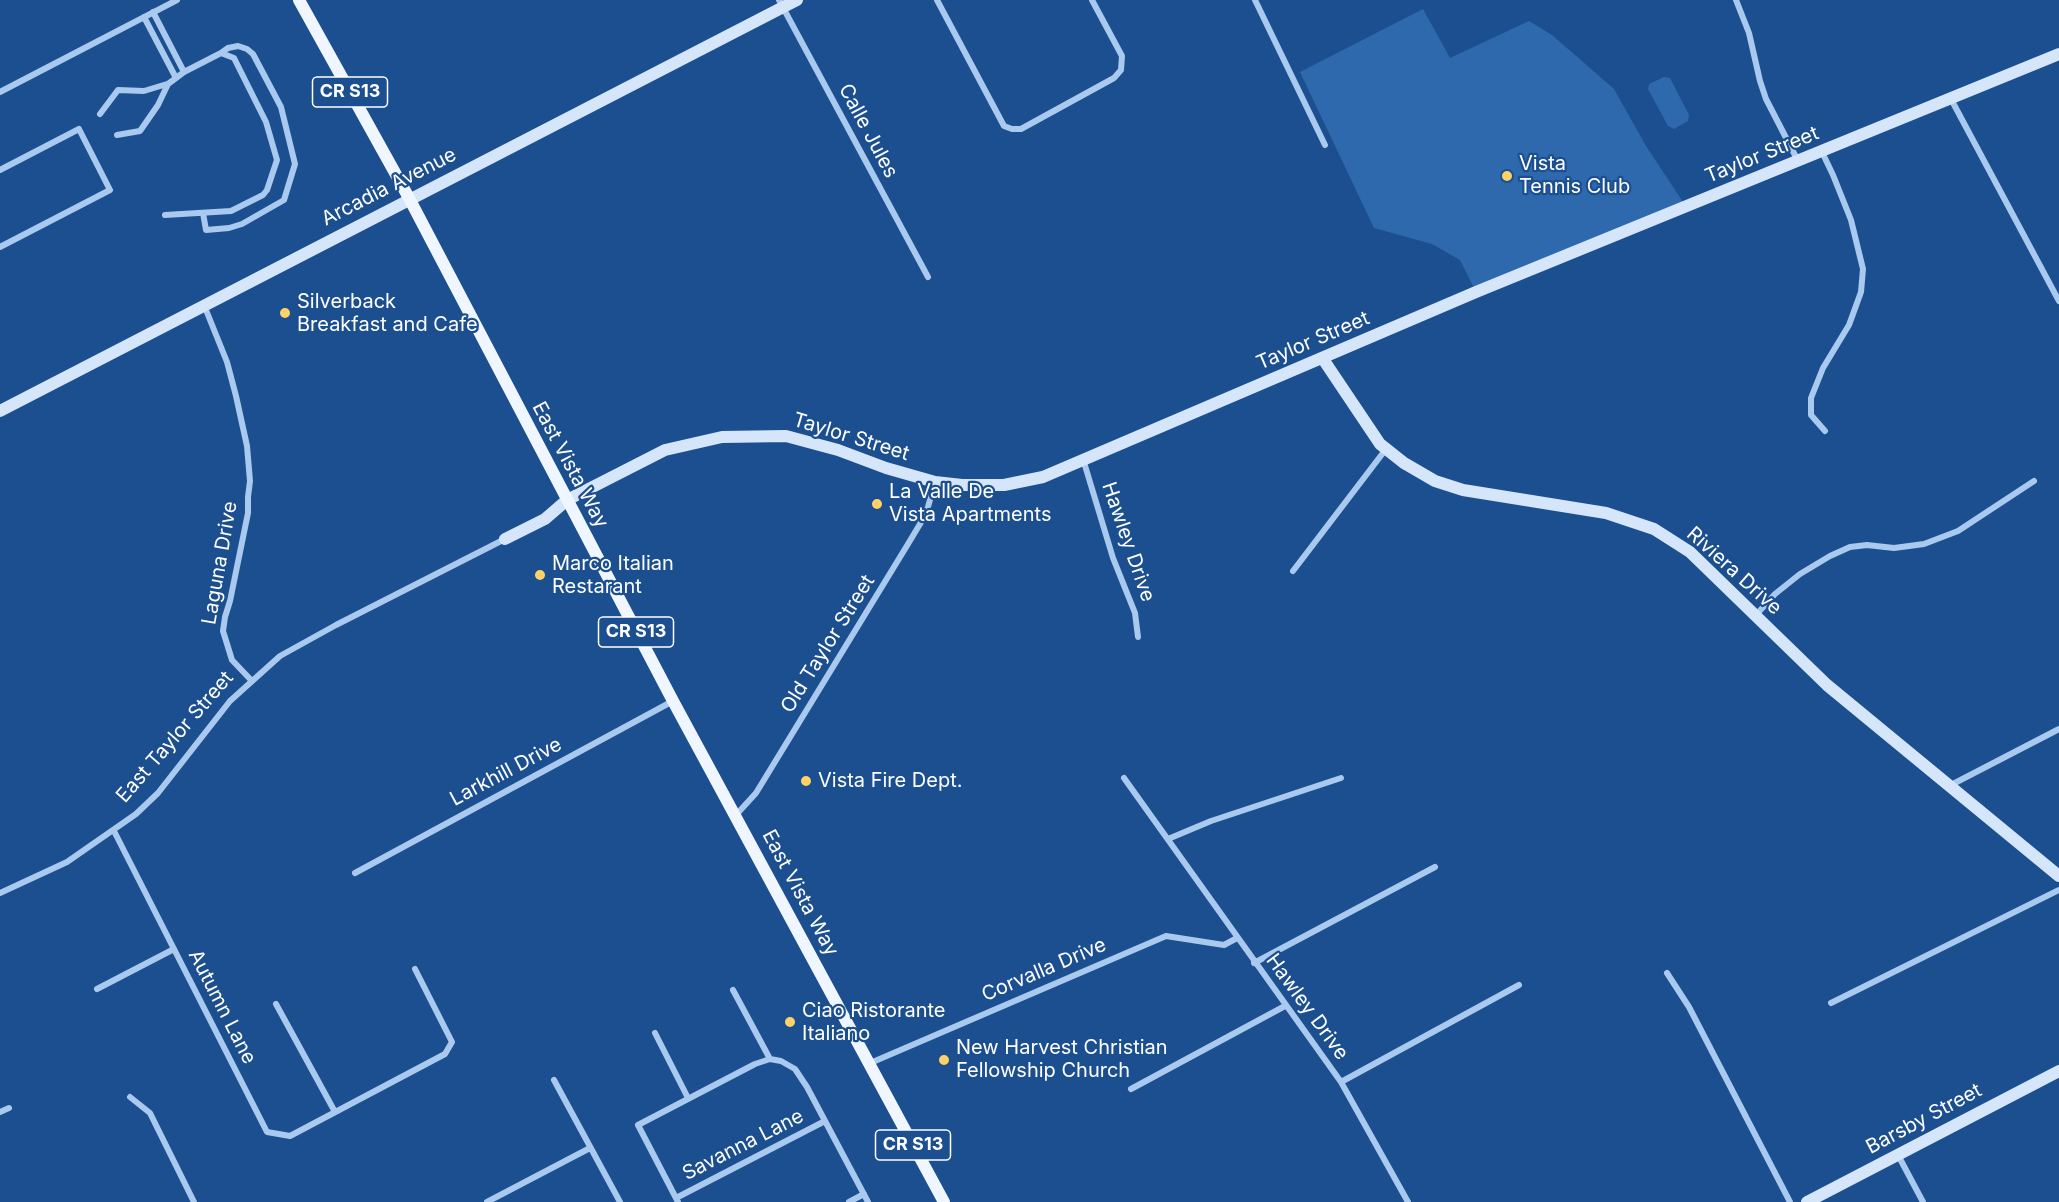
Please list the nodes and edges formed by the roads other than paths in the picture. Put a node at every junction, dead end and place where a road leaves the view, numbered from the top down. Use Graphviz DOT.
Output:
graph roads {
  1 [pos="177,0"];
  2 [pos="299,0"];
  3 [pos="797,0"];
  4 [pos="937,0"];
  5 [pos="1092,0"];
  6 [pos="1255,0"];
  7 [pos="1736,0"];
  8 [pos="781,4"];
  9 [pos="153,12"];
  10 [pos="144,17"];
  11 [pos="221,53"];
  12 [pos="2059,54"];
  13 [pos="184,72"];
  14 [pos="176,78"];
  15 [pos="168,84"];
  16 [pos="0,92"];
  17 [pos="1951,99"];
  18 [pos="100,114"];
  19 [pos="117,135"];
  20 [pos="1325,145"];
  21 [pos="1822,152"];
  22 [pos="1798,162"];
  23 [pos="0,170"];
  24 [pos="410,198"];
  25 [pos="203,213"];
  26 [pos="165,215"];
  27 [pos="0,247"];
  28 [pos="928,277"];
  29 [pos="2059,301"];
  30 [pos="204,304"];
  31 [pos="1323,359"];
  32 [pos="0,411"];
  33 [pos="1825,431"];
  34 [pos="1386,449"];
  35 [pos="1083,458"];
  36 [pos="2034,481"];
  37 [pos="935,482"];
  38 [pos="567,500"];
  39 [pos="505,539"];
  40 [pos="1293,571"];
  41 [pos="1755,615"];
  42 [pos="1138,637"];
  43 [pos="251,680"];
  44 [pos="673,701"];
  45 [pos="2059,729"];
  46 [pos="1124,778"];
  47 [pos="1341,778"];
  48 [pos="1948,786"];
  49 [pos="736,815"];
  50 [pos="114,831"];
  51 [pos="1168,839"];
  52 [pos="1435,867"];
  53 [pos="355,873"];
  54 [pos="2059,876"];
  55 [pos="2059,891"];
  56 [pos="0,893"];
  57 [pos="1237,938"];
  58 [pos="174,949"];
  59 [pos="1254,963"];
  60 [pos="415,969"];
  61 [pos="1667,973"];
  62 [pos="1519,985"];
  63 [pos="97,989"];
  64 [pos="733,990"];
  65 [pos="276,1004"];
  66 [pos="1831,1004"];
  67 [pos="1285,1006"];
  68 [pos="655,1033"];
  69 [pos="770,1059"];
  70 [pos="868,1064"];
  71 [pos="2059,1071"];
  72 [pos="554,1080"];
  73 [pos="1341,1082"];
  74 [pos="1131,1089"];
  75 [pos="130,1097"];
  76 [pos="688,1098"];
  77 [pos="9,1108"];
  78 [pos="0,1112"];
  79 [pos="335,1112"];
  80 [pos="825,1121"];
  81 [pos="591,1148"];
  82 [pos="1898,1155"];
  83 [pos="864,1194"];
  84 [pos="677,1200"];
  85 [pos="194,1202"];
  86 [pos="487,1202"];
  87 [pos="620,1202"];
  88 [pos="849,1202"];
  89 [pos="868,1202"];
  90 [pos="944,1202"];
  91 [pos="1408,1202"];
  92 [pos="1790,1202"];
  93 [pos="1807,1202"];
  94 [pos="1923,1202"];
  1 -- 9 [label="street"];
  2 -- 24 [label="main road, East Vista Way / CR S13"];
  3 -- 8 [label="street, Arcadia Avenue"];
  4 -- 5 [label="street"];
  6 -- 20 [label="street"];
  7 -- 22 [label="street"];
  8 -- 24 [label="street, Arcadia Avenue"];
  8 -- 28 [label="street, Calle Jules"];
  9 -- 10 [label="street"];
  9 -- 13 [label="street"];
  10 -- 14 [label="street"];
  10 -- 16 [label="street"];
  11 -- 13 [label="street"];
  11 -- 25 [label="street"];
  11 -- 25 [label="street"];
  12 -- 17 [label="street, Taylor Street"];
  13 -- 14 [label="street"];
  14 -- 15 [label="street"];
  15 -- 18 [label="street"];
  15 -- 19 [label="street"];
  17 -- 21 [label="street, Taylor Street"];
  17 -- 29 [label="street"];
  21 -- 22 [label="street, Taylor Street"];
  21 -- 33 [label="street"];
  22 -- 31 [label="street, Taylor Street"];
  23 -- 27 [label="street"];
  24 -- 30 [label="street, Arcadia Avenue"];
  24 -- 38 [label="main road, East Vista Way / CR S13"];
  25 -- 26 [label="street"];
  30 -- 32 [label="street, Arcadia Avenue"];
  30 -- 43 [label="street, Laguna Drive"];
  31 -- 34 [label="street, Riviera Drive"];
  31 -- 35 [label="street, Taylor Street"];
  34 -- 40 [label="street"];
  34 -- 41 [label="street, Riviera Drive"];
  35 -- 37 [label="street, Taylor Street"];
  35 -- 42 [label="street, Hawley Drive"];
  36 -- 41 [label="street"];
  37 -- 38 [label="street, Taylor Street"];
  37 -- 49 [label="street, Old Taylor Street"];
  38 -- 39 [label="street, East Taylor Street"];
  38 -- 44 [label="main road, East Vista Way / CR S13"];
  39 -- 43 [label="street, East Taylor Street"];
  41 -- 48 [label="street, Riviera Drive"];
  43 -- 50 [label="street, East Taylor Street"];
  44 -- 49 [label="main road, East Vista Way / CR S13"];
  44 -- 53 [label="street, Larkhill Drive"];
  45 -- 48 [label="street"];
  46 -- 51 [label="street, Hawley Drive"];
  47 -- 51 [label="street"];
  48 -- 54 [label="street, Riviera Drive"];
  49 -- 70 [label="main road, East Vista Way / CR S13"];
  50 -- 56 [label="street, East Taylor Street"];
  50 -- 58 [label="street, Autumn Lane"];
  51 -- 57 [label="street, Hawley Drive"];
  52 -- 59 [label="street"];
  55 -- 66 [label="street"];
  57 -- 59 [label="street, Hawley Drive"];
  57 -- 70 [label="street, Corvalla Drive"];
  58 -- 63 [label="street"];
  58 -- 79 [label="street, Autumn Lane"];
  59 -- 67 [label="street, Hawley Drive"];
  60 -- 79 [label="street, Autumn Lane"];
  61 -- 92 [label="street"];
  62 -- 73 [label="street"];
  64 -- 69 [label="street"];
  65 -- 79 [label="street"];
  67 -- 73 [label="street, Hawley Drive"];
  67 -- 74 [label="street"];
  68 -- 76 [label="street"];
  69 -- 76 [label="street"];
  69 -- 80 [label="street"];
  70 -- 90 [label="main road, East Vista Way / CR S13"];
  71 -- 82 [label="street, Barsby Street"];
  72 -- 81 [label="street"];
  73 -- 91 [label="street, Hawley Drive"];
  75 -- 85 [label="street"];
  76 -- 84 [label="street"];
  77 -- 78 [label="street"];
  80 -- 83 [label="street"];
  80 -- 84 [label="street, Savanna Lane"];
  81 -- 86 [label="street"];
  81 -- 87 [label="street"];
  82 -- 93 [label="street, Barsby Street"];
  82 -- 94 [label="street"];
  83 -- 88 [label="street"];
  83 -- 89 [label="street"];
}
